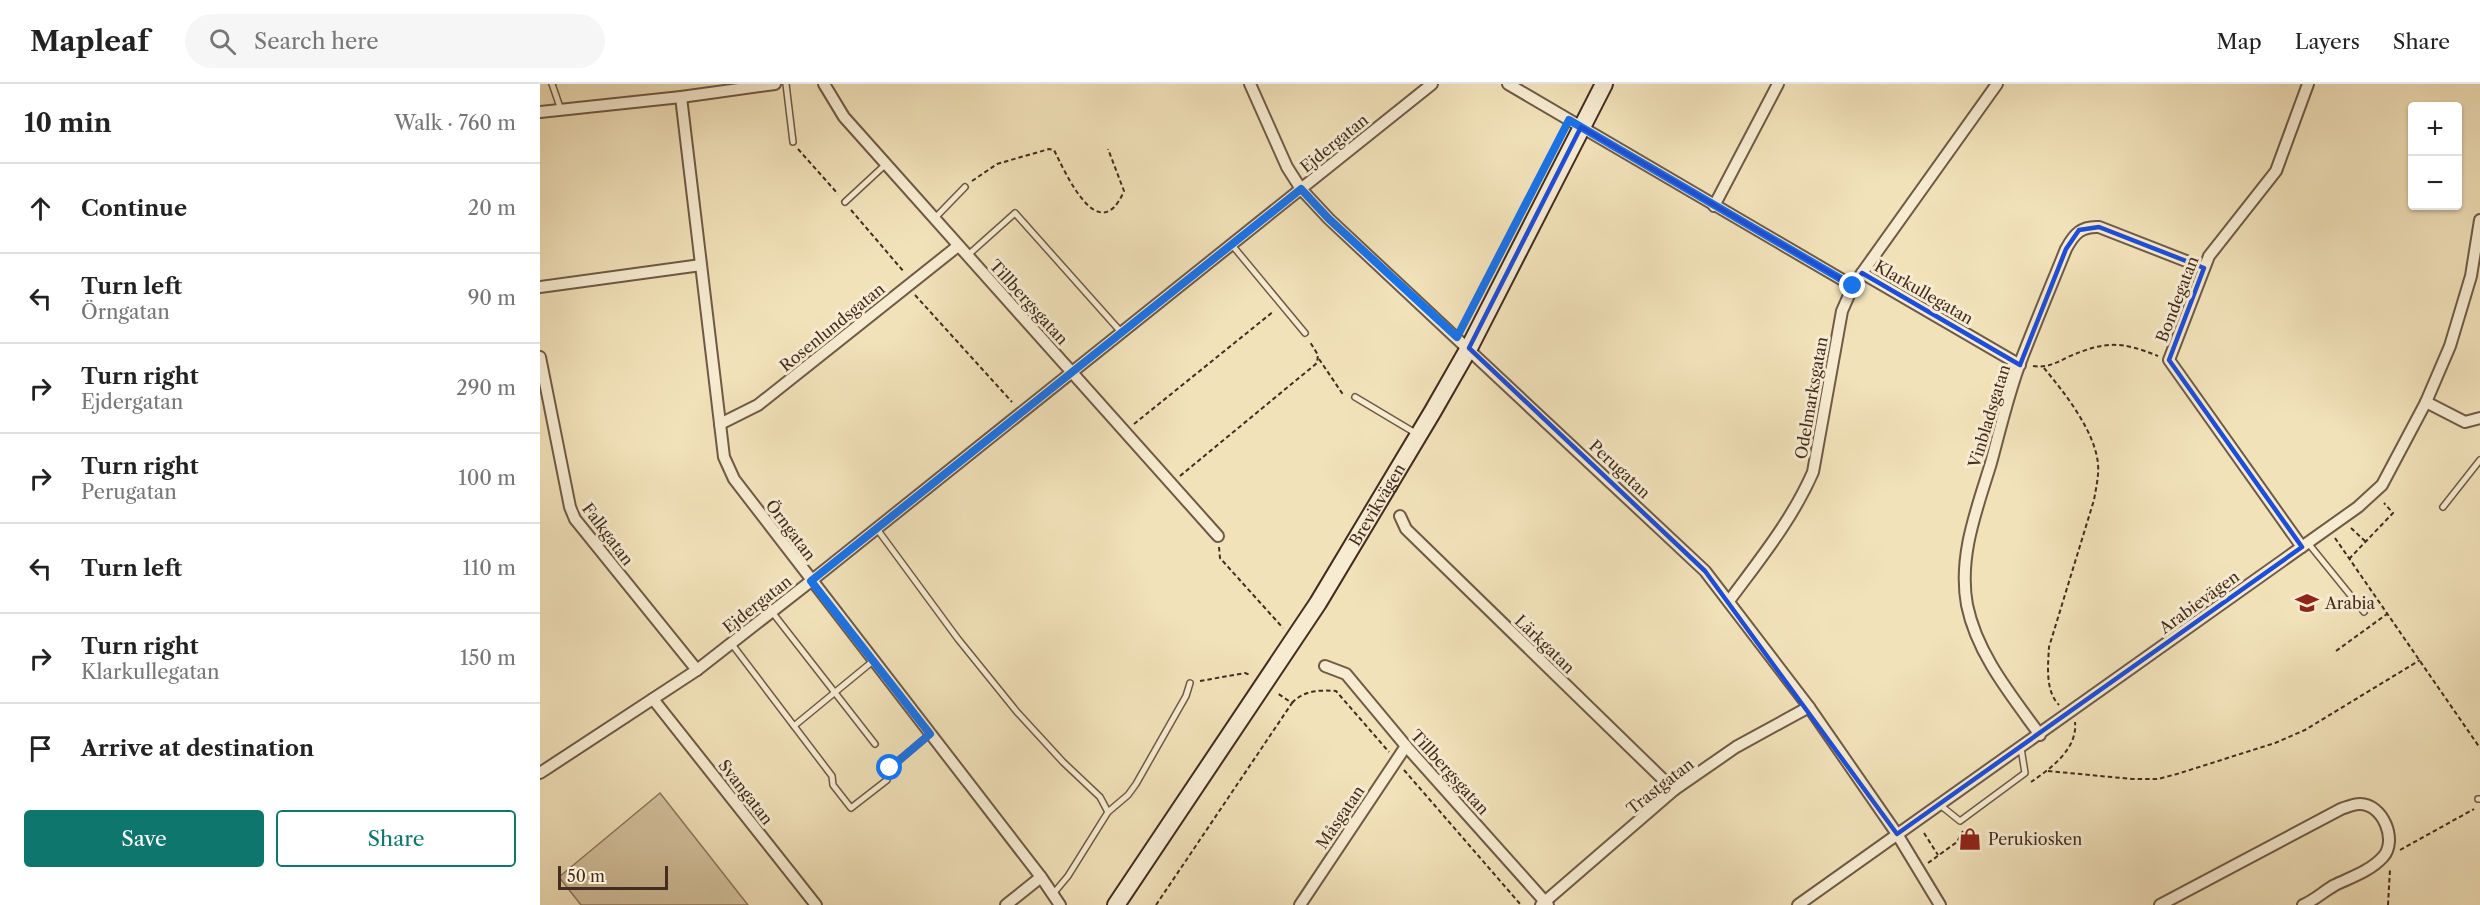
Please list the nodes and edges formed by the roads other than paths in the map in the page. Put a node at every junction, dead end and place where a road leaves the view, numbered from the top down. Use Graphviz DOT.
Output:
graph roads {
  1 [pos="552,84"];
  2 [pos="775,84"];
  3 [pos="786,84"];
  4 [pos="824,84"];
  5 [pos="1250,84"];
  6 [pos="1432,84"];
  7 [pos="1508,84"];
  8 [pos="1604,84"];
  9 [pos="1778,84"];
  10 [pos="1997,84"];
  11 [pos="2308,84"];
  12 [pos="681,97"];
  13 [pos="561,110"];
  14 [pos="540,112"];
  15 [pos="1581,127"];
  16 [pos="793,142"];
  17 [pos="886,164"];
  18 [pos="965,187"];
  19 [pos="1301,189"];
  20 [pos="844,202"];
  21 [pos="1714,206"];
  22 [pos="934,219"];
  23 [pos="2480,220"];
  24 [pos="1232,244"];
  25 [pos="958,246"];
  26 [pos="967,255"];
  27 [pos="701,265"];
  28 [pos="2204,268"];
  29 [pos="1862,273"];
  30 [pos="1853,286"];
  31 [pos="540,287"];
  32 [pos="1122,333"];
  33 [pos="1305,333"];
  34 [pos="1469,348"];
  35 [pos="540,357"];
  36 [pos="2020,365"];
  37 [pos="1073,373"];
  38 [pos="1355,397"];
  39 [pos="2426,402"];
  40 [pos="2480,418"];
  41 [pos="720,424"];
  42 [pos="1419,435"];
  43 [pos="2480,460"];
  44 [pos="2443,507"];
  45 [pos="1400,516"];
  46 [pos="877,529"];
  47 [pos="1218,536"];
  48 [pos="2305,545"];
  49 [pos="811,581"];
  50 [pos="1729,601"];
  51 [pos="772,612"];
  52 [pos="2364,612"];
  53 [pos="731,643"];
  54 [pos="873,661"];
  55 [pos="1325,666"];
  56 [pos="697,670"];
  57 [pos="1190,683"];
  58 [pos="835,693"];
  59 [pos="653,699"];
  60 [pos="1809,707"];
  61 [pos="794,726"];
  62 [pos="930,734"];
  63 [pos="2040,735"];
  64 [pos="875,744"];
  65 [pos="1406,746"];
  66 [pos="2021,748"];
  67 [pos="540,773"];
  68 [pos="1674,790"];
  69 [pos="1940,805"];
  70 [pos="1108,812"];
  71 [pos="1897,834"];
  72 [pos="1041,877"];
  73 [pos="1053,894"];
  74 [pos="1545,904"];
  75 [pos="816,905"];
  76 [pos="1006,905"];
  77 [pos="1060,905"];
  78 [pos="1116,905"];
  79 [pos="1300,905"];
  80 [pos="1798,905"];
  81 [pos="1940,905"];
  82 [pos="2160,905"];
  83 [pos="2303,905"];
  1 -- 13 [label="lane"];
  2 -- 12 [label="street"];
  3 -- 16 [label="lane"];
  4 -- 17 [label="street, Tillbergsgatan"];
  5 -- 19 [label="street, Perugatan"];
  6 -- 19 [label="street, Ejdergatan"];
  7 -- 15 [label="street, Klarkullegatan"];
  8 -- 15 [label="street, Brevikvägen"];
  9 -- 21 [label="street"];
  10 -- 29 [label="street"];
  11 -- 28 [label="street, Bondegatan"];
  12 -- 13 [label="street"];
  12 -- 27 [label="street, Örngatan"];
  13 -- 14 [label="street"];
  15 -- 21 [label="street, Klarkullegatan"];
  15 -- 34 [label="street, Brevikvägen"];
  17 -- 20 [label="lane"];
  17 -- 22 [label="street, Tillbergsgatan"];
  18 -- 22 [label="lane"];
  19 -- 24 [label="street, Ejdergatan"];
  19 -- 34 [label="street, Perugatan"];
  21 -- 30 [label="street, Klarkullegatan"];
  22 -- 25 [label="street, Tillbergsgatan"];
  23 -- 39 [label="street, Arabievägen"];
  24 -- 32 [label="street, Ejdergatan"];
  24 -- 33 [label="lane"];
  25 -- 26 [label="street, Tillbergsgatan"];
  25 -- 41 [label="street, Rosenlundsgatan"];
  26 -- 32 [label="lane"];
  26 -- 37 [label="street, Tillbergsgatan"];
  27 -- 31 [label="street"];
  27 -- 41 [label="street, Örngatan"];
  28 -- 36 [label="street, Vinbladsgatan"];
  28 -- 48 [label="street, Bondegatan"];
  29 -- 30 [label="street, Klarkullegatan"];
  29 -- 36 [label="street, Klarkullegatan"];
  30 -- 50 [label="street, Odelmarksgatan"];
  32 -- 37 [label="street, Ejdergatan"];
  34 -- 42 [label="street, Brevikvägen"];
  34 -- 50 [label="street, Perugatan"];
  35 -- 56 [label="street, Falkgatan"];
  36 -- 63 [label="street, Vinbladsgatan"];
  37 -- 46 [label="street, Ejdergatan"];
  37 -- 47 [label="street, Tillbergsgatan"];
  38 -- 42 [label="lane"];
  39 -- 40 [label="street"];
  39 -- 48 [label="street, Arabievägen"];
  41 -- 49 [label="street, Örngatan"];
  42 -- 78 [label="street, Brevikvägen"];
  43 -- 44 [label="lane"];
  45 -- 68 [label="street, Lärkgatan"];
  46 -- 49 [label="street, Ejdergatan"];
  46 -- 70 [label="lane"];
  48 -- 52 [label="lane"];
  48 -- 63 [label="street, Arabievägen"];
  49 -- 51 [label="street, Ejdergatan"];
  49 -- 54 [label="street, Örngatan"];
  50 -- 60 [label="street, Perugatan"];
  51 -- 53 [label="street, Ejdergatan"];
  51 -- 58 [label="lane"];
  53 -- 56 [label="street, Ejdergatan"];
  53 -- 61 [label="lane"];
  54 -- 58 [label="lane"];
  54 -- 62 [label="street, Örngatan"];
  55 -- 65 [label="street, Tillbergsgatan"];
  56 -- 59 [label="street, Ejdergatan"];
  57 -- 70 [label="lane"];
  58 -- 61 [label="lane"];
  58 -- 64 [label="lane"];
  59 -- 67 [label="street, Ejdergatan"];
  59 -- 75 [label="street, Svangatan"];
  60 -- 68 [label="street, Trastgatan"];
  60 -- 71 [label="street, Perugatan"];
  61 -- 62 [label="lane"];
  62 -- 72 [label="street, Örngatan"];
  63 -- 66 [label="street, Arabievägen"];
  65 -- 74 [label="street, Tillbergsgatan"];
  65 -- 79 [label="street, Måsgatan"];
  66 -- 69 [label="street, Arabievägen"];
  66 -- 69 [label="lane"];
  68 -- 74 [label="street, Trastgatan"];
  69 -- 71 [label="street, Arabievägen"];
  70 -- 73 [label="lane"];
  71 -- 80 [label="street, Arabievägen"];
  71 -- 81 [label="street, Perugatan"];
  72 -- 73 [label="street, Örngatan"];
  72 -- 76 [label="street"];
  73 -- 77 [label="street, Örngatan"];
  82 -- 83 [label="street"];
}
